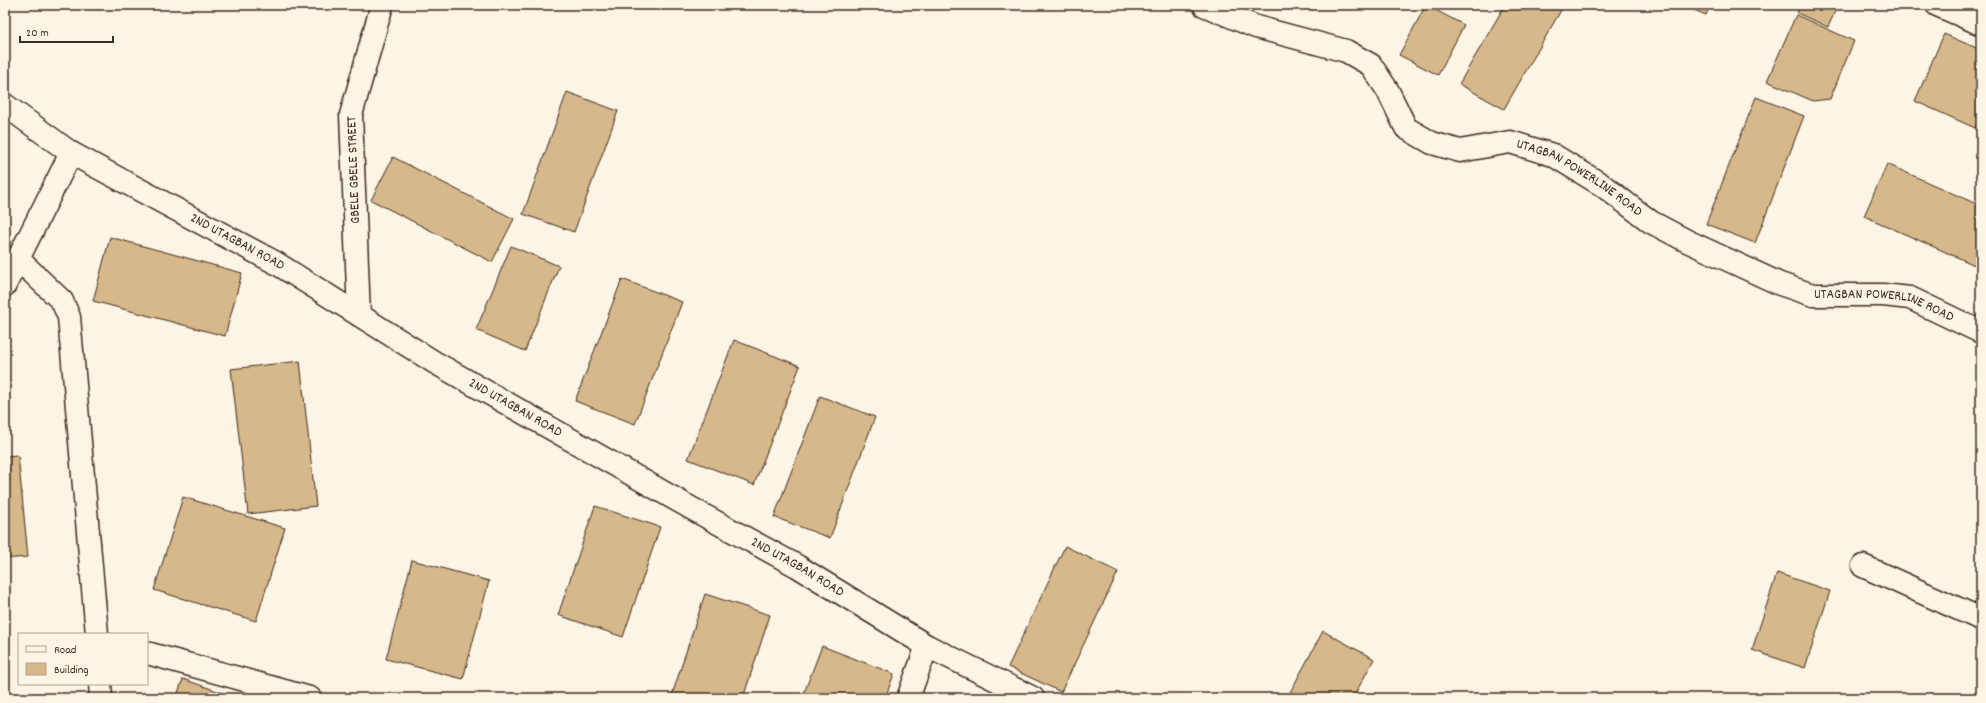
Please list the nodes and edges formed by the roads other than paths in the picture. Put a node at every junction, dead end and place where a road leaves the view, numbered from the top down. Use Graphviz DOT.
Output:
graph roads {
  1 [pos="382,5"];
  2 [pos="1204,5"];
  3 [pos="1937,5"];
  4 [pos="1981,24"];
  5 [pos="5,105"];
  6 [pos="70,153"];
  7 [pos="18,259"];
  8 [pos="5,285"];
  9 [pos="359,315"];
  10 [pos="1981,332"];
  11 [pos="1863,566"];
  12 [pos="1981,619"];
  13 [pos="97,633"];
  14 [pos="927,646"];
  15 [pos="148,653"];
  16 [pos="100,685"];
  17 [pos="101,698"];
  18 [pos="310,698"];
  19 [pos="908,698"];
  20 [pos="1033,698"];
  1 -- 9 [label="street, GBELE GBELE STREET"];
  2 -- 10 [label="street, UTAGBAN POWERLINE ROAD"];
  3 -- 4 [label="street"];
  5 -- 6 [label="street, 2ND UTAGBAN ROAD"];
  6 -- 7 [label="street"];
  6 -- 9 [label="street, 2ND UTAGBAN ROAD"];
  7 -- 8 [label="street"];
  7 -- 13 [label="street"];
  9 -- 14 [label="street, 2ND UTAGBAN ROAD"];
  11 -- 12 [label="street"];
  14 -- 19 [label="street"];
  14 -- 20 [label="street, 2ND UTAGBAN ROAD"];
  15 -- 18 [label="street"];
  16 -- 17 [label="street"];
}
